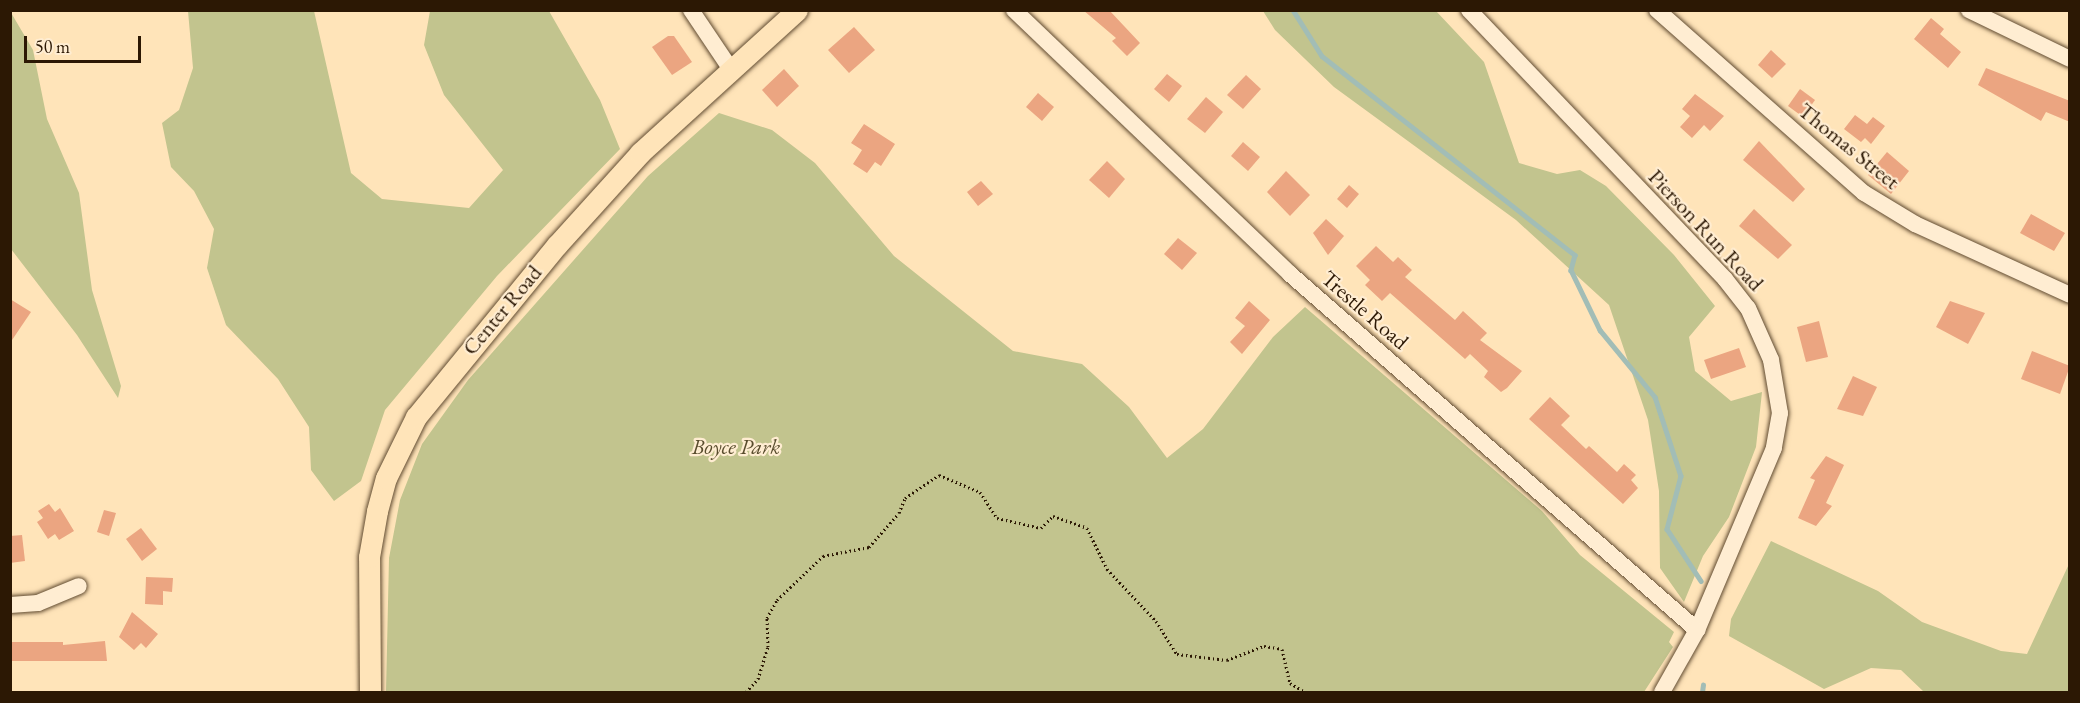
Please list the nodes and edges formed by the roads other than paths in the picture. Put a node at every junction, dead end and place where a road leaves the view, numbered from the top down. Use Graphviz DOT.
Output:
graph roads {
  1 [pos="691,10"];
  2 [pos="797,10"];
  3 [pos="1014,10"];
  4 [pos="1469,10"];
  5 [pos="1657,10"];
  6 [pos="1969,10"];
  7 [pos="2070,59"];
  8 [pos="732,71"];
  9 [pos="2070,295"];
  10 [pos="80,586"];
  11 [pos="10,605"];
  12 [pos="1697,630"];
  13 [pos="370,693"];
  14 [pos="1662,693"];
  1 -- 8 [label="street"];
  2 -- 8 [label="main road, Center Road"];
  3 -- 12 [label="street, Trestle Road"];
  4 -- 12 [label="street, Pierson Run Road"];
  5 -- 9 [label="street, Thomas Street"];
  6 -- 7 [label="street"];
  8 -- 13 [label="main road, Center Road"];
  10 -- 11 [label="street"];
  12 -- 14 [label="street, Pierson Run Road"];
}
